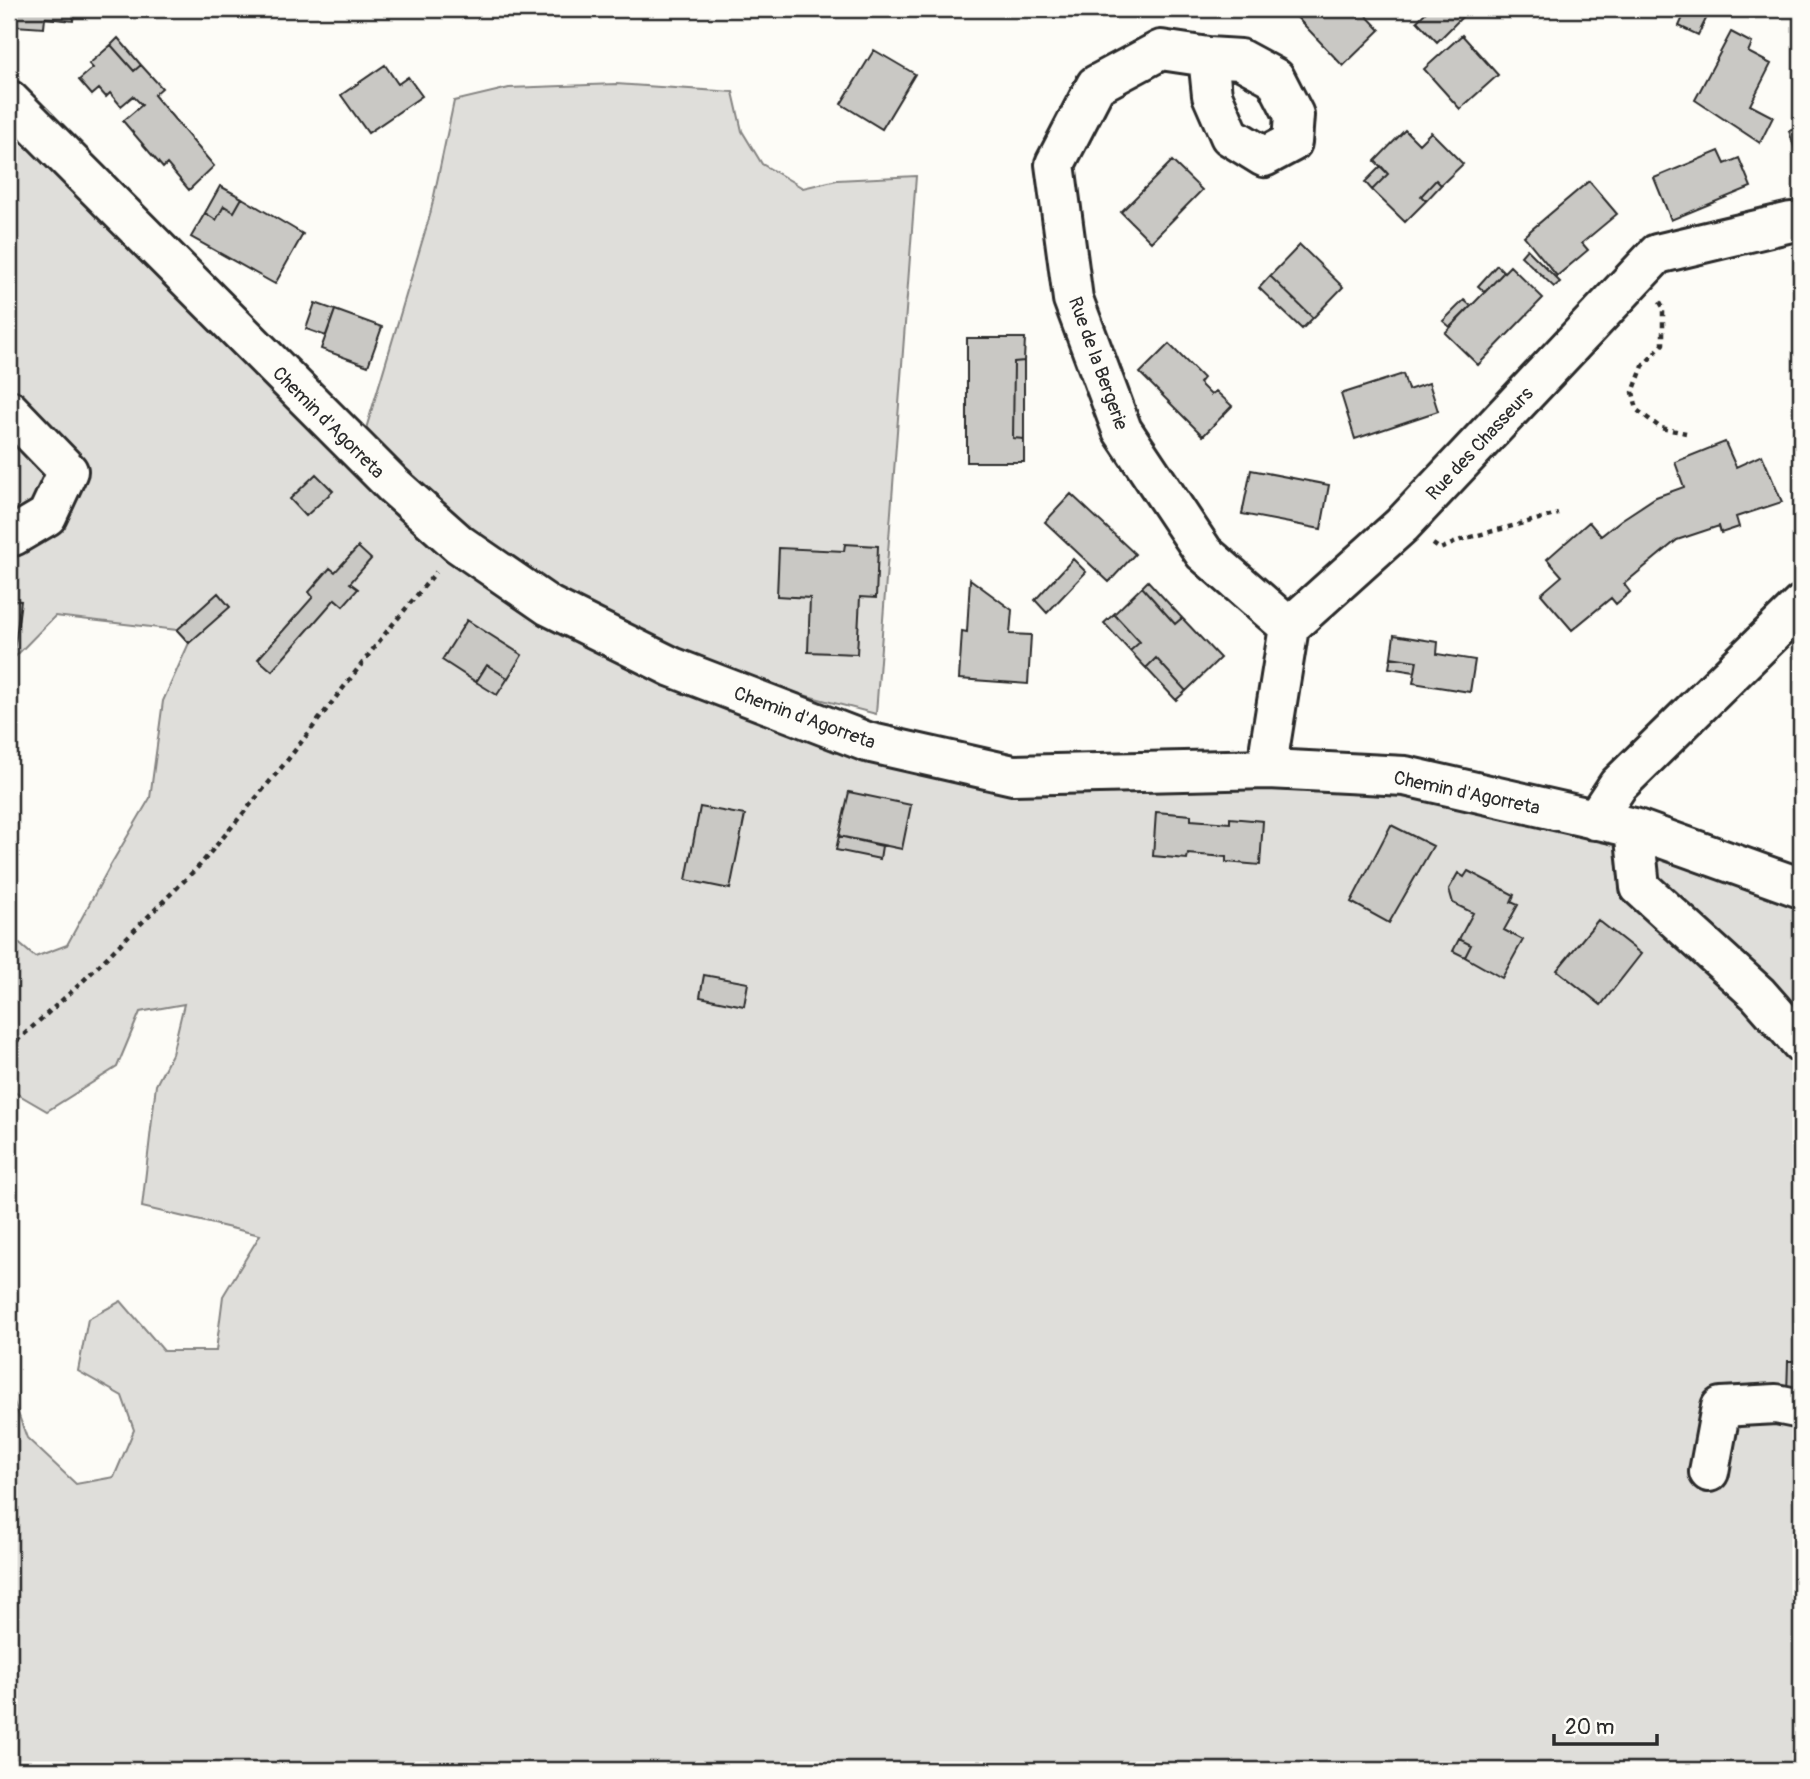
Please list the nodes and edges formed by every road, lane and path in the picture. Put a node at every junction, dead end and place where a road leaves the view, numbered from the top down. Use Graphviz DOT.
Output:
graph roads {
  1 [pos="1208,57"];
  2 [pos="9,100"];
  3 [pos="1801,222"];
  4 [pos="1643,269"];
  5 [pos="9,410"];
  6 [pos="1686,433"];
  7 [pos="1558,514"];
  8 [pos="1402,525"];
  9 [pos="13,537"];
  10 [pos="459,544"];
  11 [pos="1801,605"];
  12 [pos="1289,627"];
  13 [pos="1269,769"];
  14 [pos="1595,820"];
  15 [pos="1634,828"];
  16 [pos="1801,888"];
  17 [pos="1801,1043"];
  18 [pos="9,1048"];
  19 [pos="1801,1409"];
  20 [pos="1709,1472"];
  1 -- 12 [label="street, Rue de la Bergerie"];
  2 -- 10 [label="street, Chemin d'Agorreta"];
  3 -- 4 [label="street, Rue des Chasseurs"];
  4 -- 6 [label="path"];
  4 -- 8 [label="street, Rue des Chasseurs"];
  5 -- 9 [label="street"];
  7 -- 8 [label="path"];
  8 -- 12 [label="street, Rue des Chasseurs"];
  10 -- 13 [label="street, Chemin d'Agorreta"];
  10 -- 18 [label="path"];
  11 -- 14 [label="street"];
  12 -- 13 [label="street"];
  13 -- 14 [label="street, Chemin d'Agorreta"];
  14 -- 15 [label="street, Chemin d'Agorreta"];
  15 -- 16 [label="street, Chemin d'Agorreta"];
  15 -- 17 [label="street"];
  19 -- 20 [label="street"];
}
